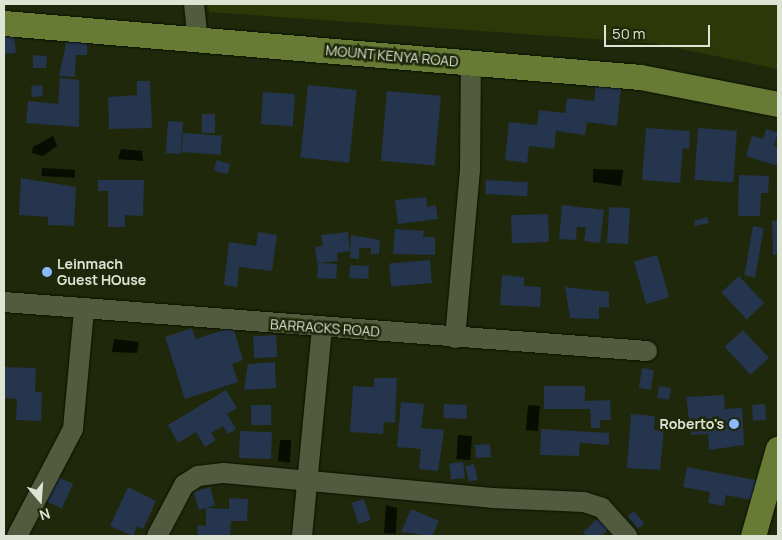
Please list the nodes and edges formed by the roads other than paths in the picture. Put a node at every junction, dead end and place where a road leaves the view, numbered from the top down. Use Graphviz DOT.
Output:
graph roads {
  1 [pos="194,4"];
  2 [pos="4,23"];
  3 [pos="198,40"];
  4 [pos="471,62"];
  5 [pos="778,104"];
  6 [pos="4,302"];
  7 [pos="84,310"];
  8 [pos="322,328"];
  9 [pos="454,338"];
  10 [pos="647,351"];
  11 [pos="778,448"];
  12 [pos="309,480"];
  13 [pos="17,536"];
  14 [pos="157,536"];
  15 [pos="302,536"];
  16 [pos="627,536"];
  17 [pos="753,536"];
  1 -- 3 [label="street"];
  2 -- 3 [label="main road, MOUNT KENYA ROAD"];
  3 -- 4 [label="main road, MOUNT KENYA ROAD"];
  4 -- 5 [label="main road, MOUNT KENYA ROAD"];
  4 -- 9 [label="street"];
  6 -- 7 [label="street, BARRACKS ROAD"];
  7 -- 8 [label="street, BARRACKS ROAD"];
  7 -- 13 [label="street"];
  8 -- 9 [label="street, BARRACKS ROAD"];
  8 -- 12 [label="street"];
  9 -- 10 [label="street, BARRACKS ROAD"];
  11 -- 17 [label="main road"];
  12 -- 14 [label="street"];
  12 -- 15 [label="street"];
  12 -- 16 [label="street"];
}
